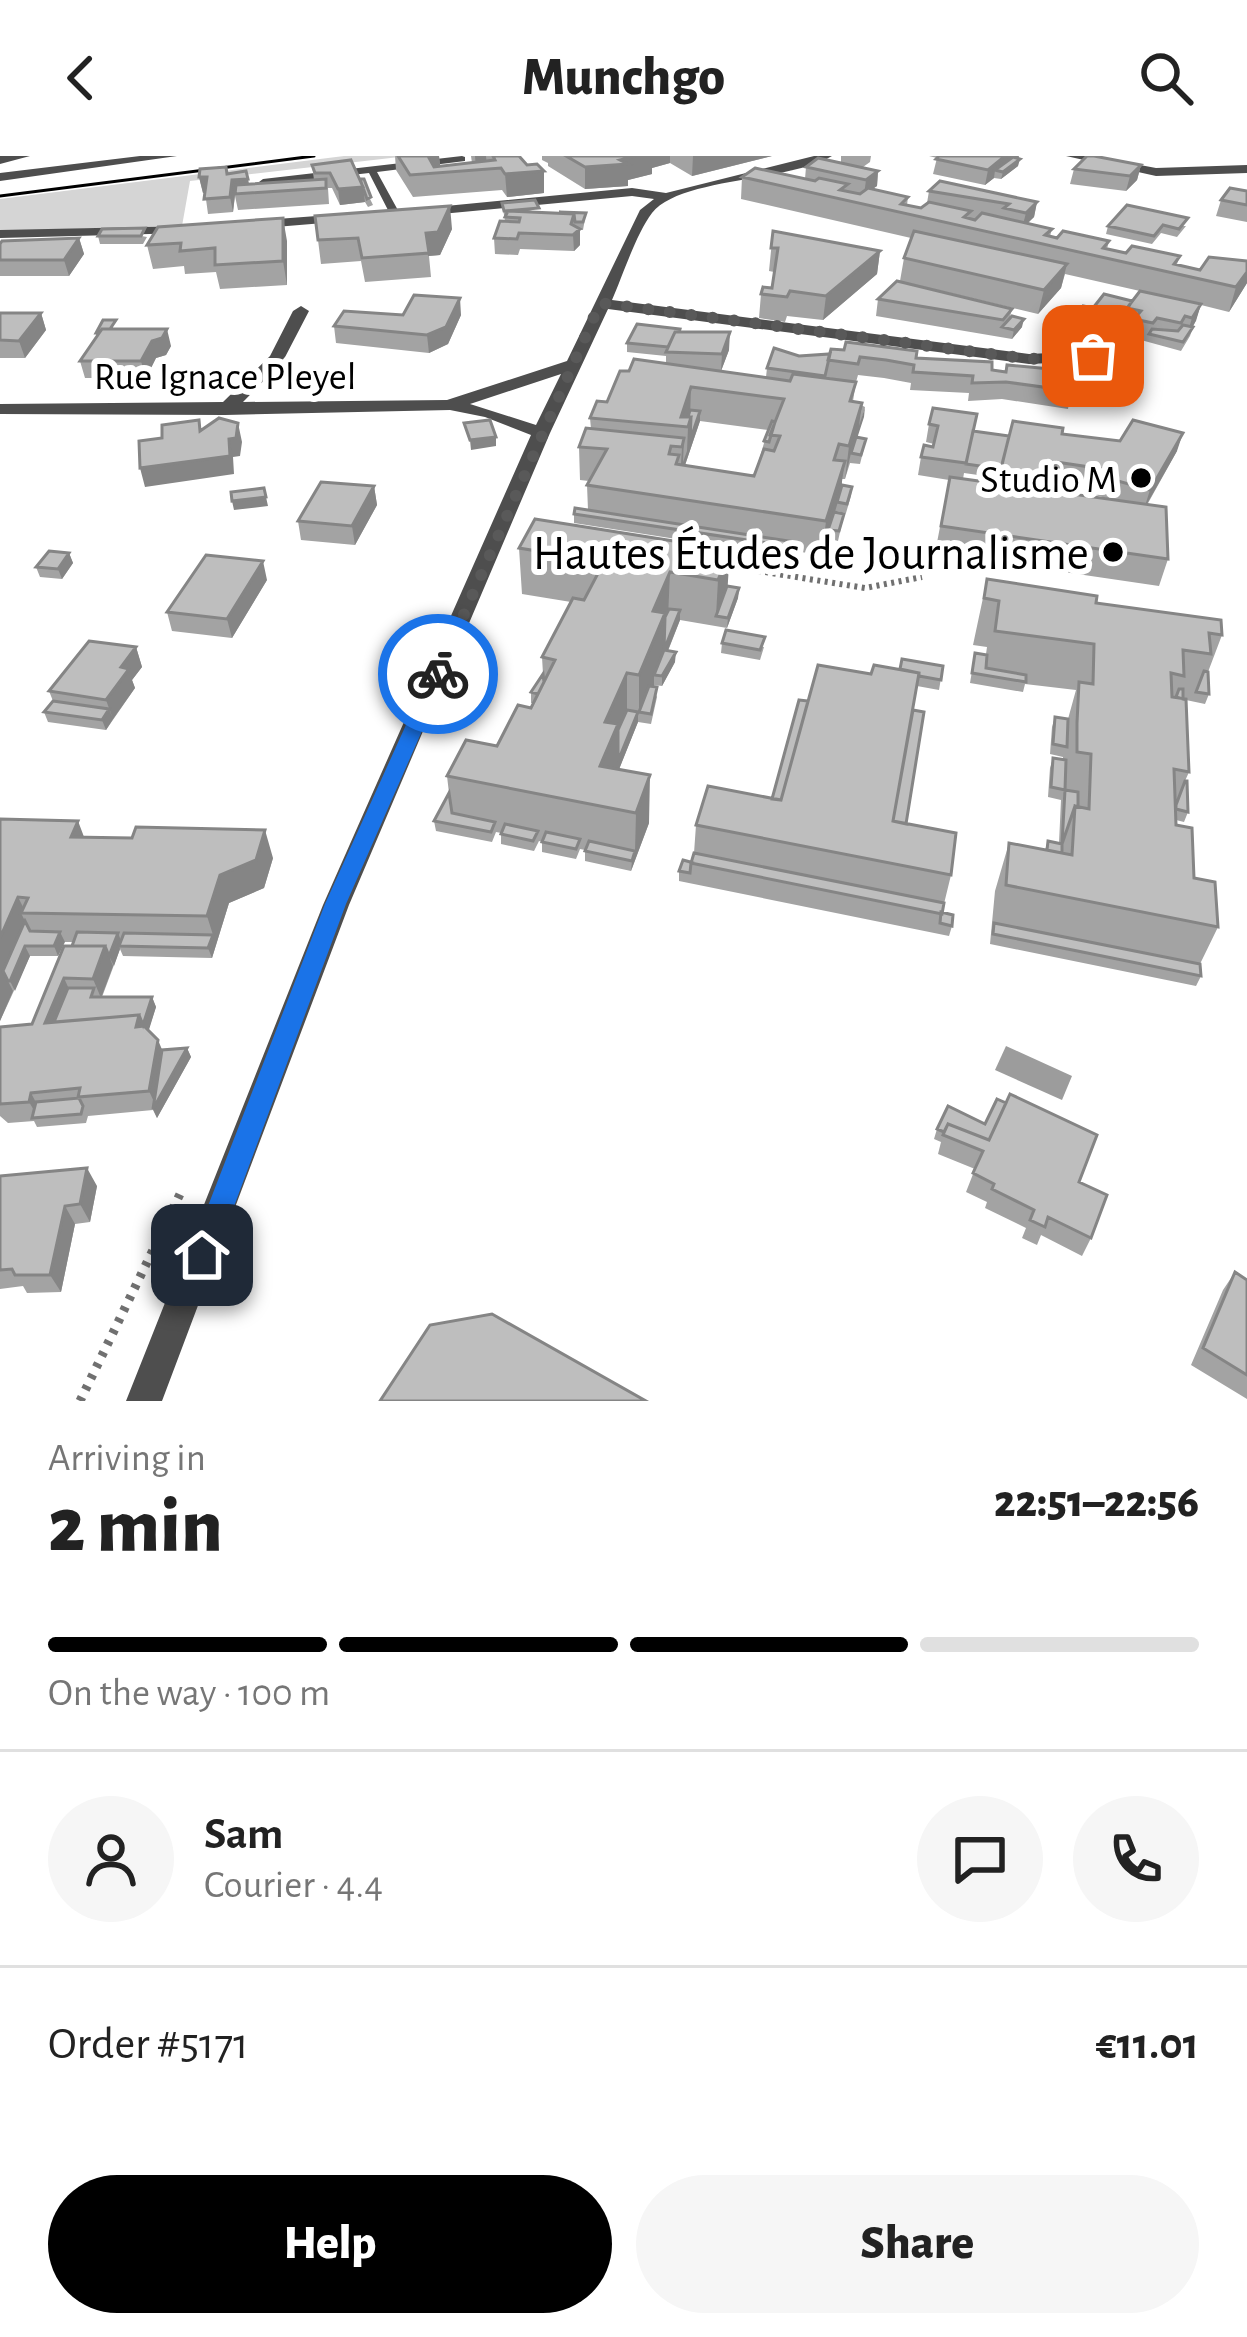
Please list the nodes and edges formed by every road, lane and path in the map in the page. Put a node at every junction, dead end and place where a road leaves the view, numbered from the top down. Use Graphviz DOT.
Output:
graph roads {
  1 [pos="24,156"];
  2 [pos="171,156"];
  3 [pos="826,156"];
  4 [pos="1072,156"];
  5 [pos="462,159"];
  6 [pos="0,160"];
  7 [pos="1247,169"];
  8 [pos="372,170"];
  9 [pos="0,177"];
  10 [pos="263,182"];
  11 [pos="662,196"];
  12 [pos="395,214"];
  13 [pos="375,216"];
  14 [pos="356,217"];
  15 [pos="230,226"];
  16 [pos="208,228"];
  17 [pos="0,234"];
  18 [pos="600,303"];
  19 [pos="301,311"];
  20 [pos="1093,356"];
  21 [pos="572,365"];
  22 [pos="450,405"];
  23 [pos="0,409"];
  24 [pos="225,410"];
  25 [pos="541,433"];
  26 [pos="705,563"];
  27 [pos="922,577"];
  28 [pos="144,1401"];
  1 -- 6 [label="street"];
  2 -- 9 [label="street"];
  3 -- 11 [label="street"];
  4 -- 7 [label="street"];
  5 -- 8 [label="lane"];
  8 -- 10 [label="lane"];
  8 -- 12 [label="lane"];
  11 -- 12 [label="street"];
  11 -- 18 [label="street"];
  12 -- 13 [label="street"];
  14 -- 15 [label="street"];
  16 -- 17 [label="street"];
  18 -- 20 [label="street"];
  18 -- 21 [label="street"];
  19 -- 24 [label="street"];
  21 -- 22 [label="street, Rue Ignace Pleyel"];
  21 -- 25 [label="street"];
  22 -- 24 [label="street, Rue Ignace Pleyel"];
  22 -- 25 [label="street, Rue Ignace Pleyel"];
  23 -- 24 [label="street, Rue Ignace Pleyel"];
  25 -- 28 [label="street"];
  26 -- 27 [label="path"];
}
